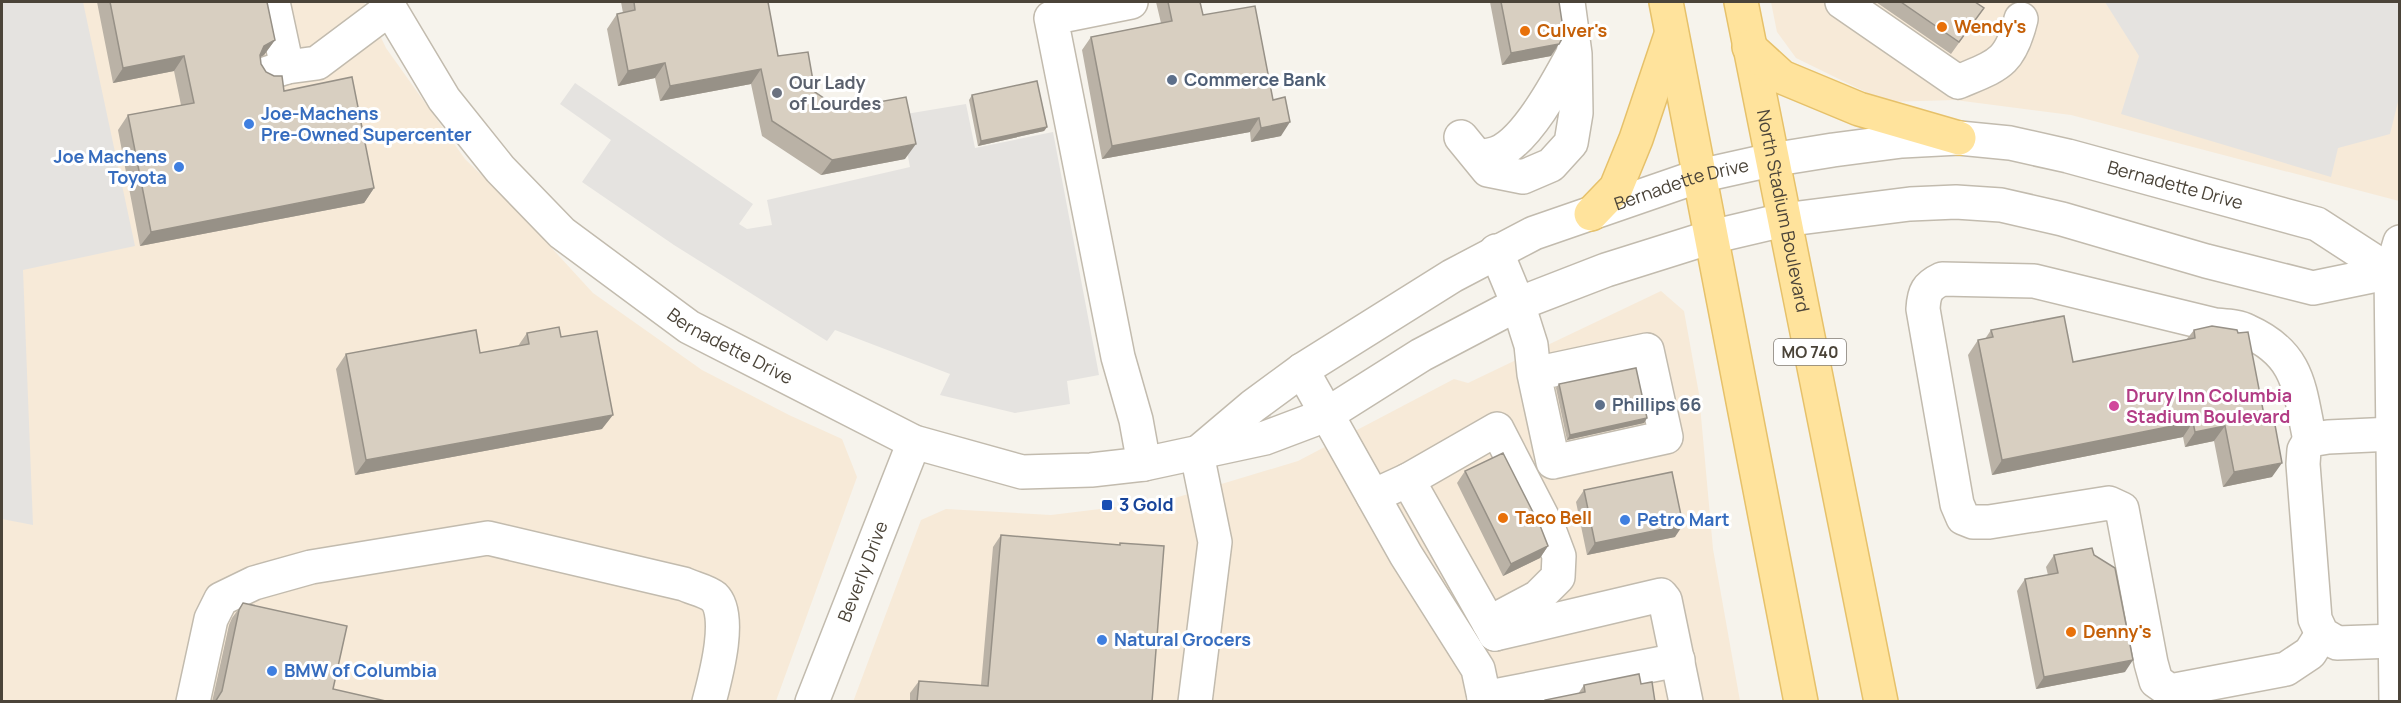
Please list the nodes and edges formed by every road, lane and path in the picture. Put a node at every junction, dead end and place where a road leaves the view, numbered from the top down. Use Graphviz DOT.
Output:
graph roads {
  1 [pos="273,2"];
  2 [pos="1131,2"];
  3 [pos="1568,2"];
  4 [pos="1666,2"];
  5 [pos="1741,2"];
  6 [pos="1842,2"];
  7 [pos="388,5"];
  8 [pos="2021,19"];
  9 [pos="1672,33"];
  10 [pos="1749,47"];
  11 [pos="1574,50"];
  12 [pos="1959,138"];
  13 [pos="1771,160"];
  14 [pos="1699,176"];
  15 [pos="1591,214"];
  16 [pos="1783,220"];
  17 [pos="1711,237"];
  18 [pos="1496,251"];
  19 [pos="2397,262"];
  20 [pos="1518,304"];
  21 [pos="1302,370"];
  22 [pos="1554,374"];
  23 [pos="1326,415"];
  24 [pos="2393,434"];
  25 [pos="2310,440"];
  26 [pos="914,442"];
  27 [pos="1197,453"];
  28 [pos="1144,464"];
  29 [pos="1408,480"];
  30 [pos="1373,496"];
  31 [pos="1466,586"];
  32 [pos="1438,603"];
  33 [pos="1492,629"];
  34 [pos="2322,634"];
  35 [pos="2395,641"];
  36 [pos="1461,642"];
  37 [pos="1678,660"];
  38 [pos="1484,700"];
  39 [pos="193,702"];
  40 [pos="709,702"];
  41 [pos="812,702"];
  42 [pos="1195,702"];
  43 [pos="1686,702"];
  44 [pos="1801,702"];
  45 [pos="1881,702"];
  46 [pos="2396,702"];
  1 -- 7 [label="street"];
  2 -- 28 [label="street"];
  3 -- 11 [label="street"];
  4 -- 9 [label="main road"];
  5 -- 10 [label="main road, North Stadium Boulevard / MO 740"];
  6 -- 8 [label="street"];
  7 -- 26 [label="street, Bernadette Drive"];
  9 -- 14 [label="main road"];
  9 -- 15 [label="main road"];
  10 -- 12 [label="main road"];
  10 -- 13 [label="main road, North Stadium Boulevard / MO 740"];
  11 -- 11 [label="street"];
  12 -- 13 [label="street, Bernadette Drive"];
  12 -- 19 [label="street, Bernadette Drive"];
  13 -- 14 [label="street, Bernadette Drive"];
  13 -- 16 [label="main road, North Stadium Boulevard / MO 740"];
  14 -- 15 [label="street, Bernadette Drive"];
  14 -- 17 [label="main road"];
  15 -- 18 [label="street, Bernadette Drive"];
  16 -- 17 [label="street, Bernadette Drive"];
  16 -- 19 [label="street, Bernadette Drive"];
  16 -- 45 [label="main road, North Stadium Boulevard / MO 740"];
  17 -- 20 [label="street, Bernadette Drive"];
  17 -- 44 [label="main road"];
  18 -- 20 [label="street"];
  18 -- 21 [label="street, Bernadette Drive"];
  19 -- 24 [label="street"];
  20 -- 22 [label="street"];
  20 -- 23 [label="street, Bernadette Drive"];
  21 -- 23 [label="street"];
  21 -- 27 [label="street, Bernadette Drive"];
  22 -- 22 [label="street"];
  23 -- 27 [label="street, Bernadette Drive"];
  23 -- 30 [label="street"];
  24 -- 25 [label="street"];
  24 -- 35 [label="street"];
  25 -- 34 [label="street"];
  25 -- 34 [label="street"];
  26 -- 28 [label="street, Bernadette Drive"];
  26 -- 41 [label="street, Beverly Drive"];
  27 -- 28 [label="street, Bernadette Drive"];
  27 -- 42 [label="street"];
  29 -- 30 [label="street"];
  29 -- 31 [label="street"];
  29 -- 33 [label="street"];
  30 -- 32 [label="street"];
  31 -- 32 [label="street"];
  31 -- 33 [label="street"];
  32 -- 36 [label="street"];
  33 -- 36 [label="street"];
  33 -- 37 [label="street"];
  34 -- 35 [label="street"];
  35 -- 46 [label="street"];
  36 -- 38 [label="street"];
  37 -- 38 [label="street"];
  37 -- 43 [label="street"];
  39 -- 40 [label="street"];
}
